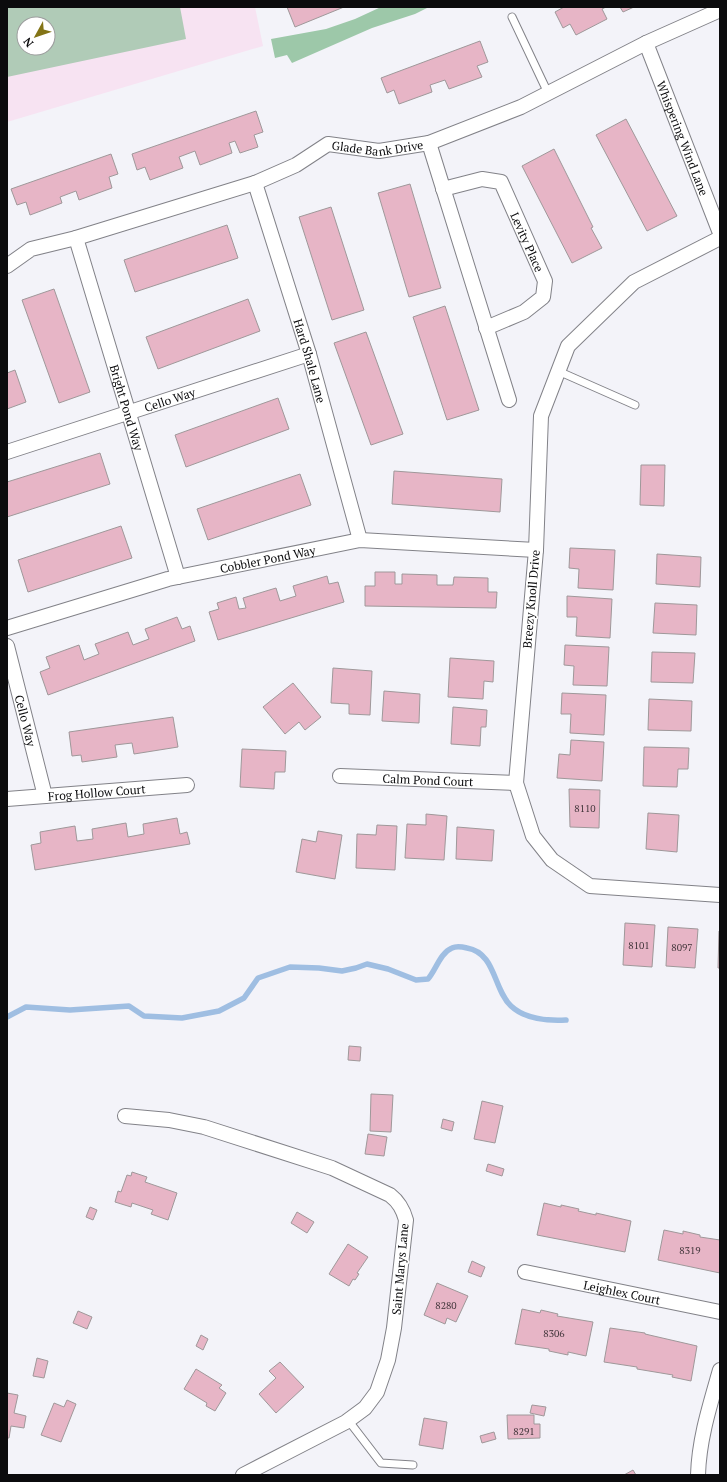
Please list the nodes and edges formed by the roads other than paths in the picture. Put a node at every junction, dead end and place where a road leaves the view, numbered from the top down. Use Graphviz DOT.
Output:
graph roads {
  1 [pos="720,10"];
  2 [pos="512,17"];
  3 [pos="646,43"];
  4 [pos="548,93"];
  5 [pos="429,143"];
  6 [pos="255,183"];
  7 [pos="443,189"];
  8 [pos="720,233"];
  9 [pos="76,238"];
  10 [pos="720,238"];
  11 [pos="7,266"];
  12 [pos="486,328"];
  13 [pos="309,354"];
  14 [pos="558,371"];
  15 [pos="508,400"];
  16 [pos="636,405"];
  17 [pos="129,413"];
  18 [pos="7,452"];
  19 [pos="360,540"];
  20 [pos="536,550"];
  21 [pos="178,577"];
  22 [pos="7,628"];
  23 [pos="7,646"];
  24 [pos="340,776"];
  25 [pos="516,783"];
  26 [pos="187,785"];
  27 [pos="45,796"];
  28 [pos="7,799"];
  29 [pos="720,895"];
  30 [pos="125,1116"];
  31 [pos="525,1272"];
  32 [pos="720,1312"];
  33 [pos="720,1370"];
  34 [pos="348,1420"];
  35 [pos="413,1465"];
  36 [pos="243,1475"];
  37 [pos="698,1475"];
  1 -- 3 [label="street, Glade Bank Drive"];
  2 -- 4 [label="lane"];
  3 -- 4 [label="street, Glade Bank Drive"];
  3 -- 8 [label="street, Whispering Wind Lane"];
  4 -- 5 [label="street, Glade Bank Drive"];
  5 -- 6 [label="street, Glade Bank Drive"];
  5 -- 7 [label="street"];
  6 -- 9 [label="street, Glade Bank Drive"];
  6 -- 13 [label="street, Hard Shale Lane"];
  7 -- 12 [label="street"];
  7 -- 12 [label="street, Levity Place"];
  9 -- 11 [label="street, Glade Bank Drive"];
  9 -- 17 [label="street, Bright Pond Way"];
  10 -- 14 [label="street, Breezy Knoll Drive"];
  12 -- 15 [label="street"];
  13 -- 17 [label="street, Cello Way"];
  13 -- 19 [label="street, Hard Shale Lane"];
  14 -- 16 [label="lane"];
  14 -- 20 [label="street, Breezy Knoll Drive"];
  17 -- 18 [label="street, Cello Way"];
  17 -- 21 [label="street, Bright Pond Way"];
  19 -- 20 [label="street, Cobbler Pond Way"];
  19 -- 21 [label="street, Cobbler Pond Way"];
  20 -- 25 [label="street, Breezy Knoll Drive"];
  21 -- 22 [label="street, Cobbler Pond Way"];
  23 -- 27 [label="street, Cello Way"];
  24 -- 25 [label="street, Calm Pond Court"];
  25 -- 29 [label="street, Breezy Knoll Drive"];
  26 -- 27 [label="street, Frog Hollow Court"];
  27 -- 28 [label="street, Frog Hollow Court"];
  30 -- 34 [label="street, Saint Marys Lane"];
  31 -- 32 [label="street, Leighlex Court"];
  33 -- 37 [label="street"];
  34 -- 35 [label="lane"];
  34 -- 36 [label="street, Saint Marys Lane"];
}
